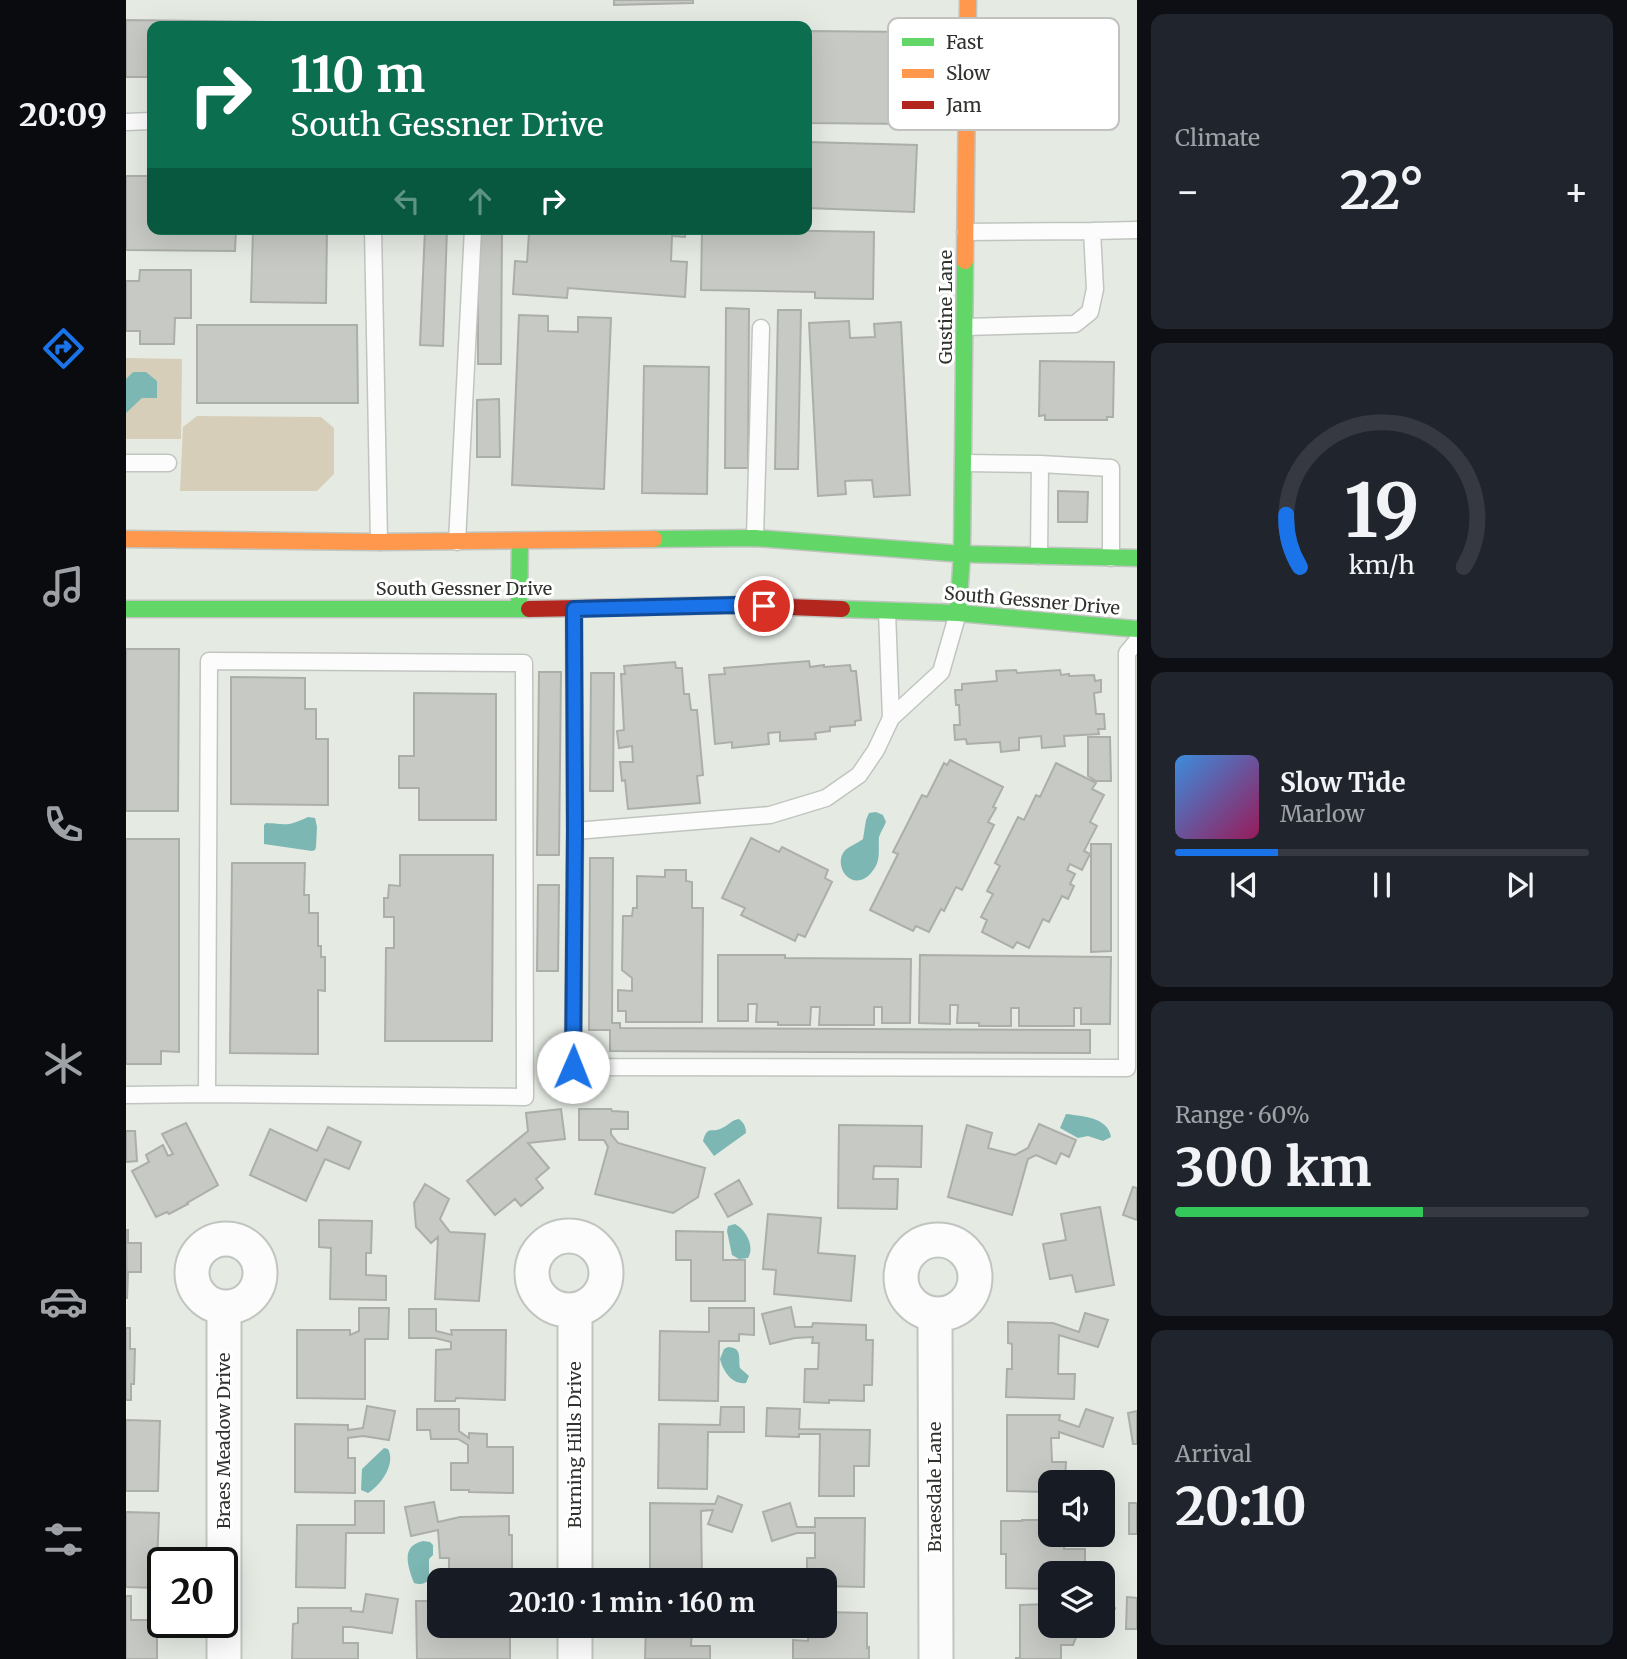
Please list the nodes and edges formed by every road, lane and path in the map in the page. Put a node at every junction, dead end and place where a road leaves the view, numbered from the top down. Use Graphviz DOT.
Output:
graph roads {
  1 [pos="968,0"];
  2 [pos="968,18"];
  3 [pos="147,121"];
  4 [pos="126,122"];
  5 [pos="966,130"];
  6 [pos="1137,230"];
  7 [pos="1092,231"];
  8 [pos="965,232"];
  9 [pos="373,235"];
  10 [pos="473,235"];
  11 [pos="965,327"];
  12 [pos="761,328"];
  13 [pos="126,463"];
  14 [pos="168,463"];
  15 [pos="964,463"];
  16 [pos="1040,464"];
  17 [pos="126,538"];
  18 [pos="755,538"];
  19 [pos="520,541"];
  20 [pos="379,542"];
  21 [pos="457,542"];
  22 [pos="962,554"];
  23 [pos="1039,556"];
  24 [pos="1111,558"];
  25 [pos="1137,558"];
  26 [pos="519,608"];
  27 [pos="126,609"];
  28 [pos="574,609"];
  29 [pos="887,611"];
  30 [pos="958,613"];
  31 [pos="1137,629"];
  32 [pos="1137,641"];
  33 [pos="891,718"];
  34 [pos="575,831"];
  35 [pos="207,1094"];
  36 [pos="126,1095"];
  37 [pos="224,1307"];
  38 [pos="575,1311"];
  39 [pos="935,1314"];
  40 [pos="575,1568"];
  41 [pos="575,1638"];
  42 [pos="224,1659"];
  43 [pos="575,1659"];
  44 [pos="936,1659"];
  1 -- 2 [label="main road, Gustine Lane"];
  3 -- 4 [label="lane"];
  5 -- 8 [label="main road, Gustine Lane"];
  6 -- 7 [label="lane"];
  7 -- 8 [label="lane"];
  7 -- 11 [label="lane"];
  8 -- 11 [label="main road, Gustine Lane"];
  9 -- 20 [label="lane"];
  10 -- 21 [label="lane"];
  11 -- 15 [label="main road, Gustine Lane"];
  12 -- 18 [label="lane"];
  13 -- 14 [label="lane"];
  15 -- 16 [label="lane"];
  15 -- 22 [label="main road, Gustine Lane"];
  16 -- 23 [label="lane"];
  16 -- 24 [label="lane"];
  17 -- 20 [label="main road"];
  18 -- 19 [label="main road"];
  18 -- 22 [label="main road"];
  19 -- 21 [label="main road"];
  19 -- 26 [label="main road"];
  20 -- 21 [label="main road"];
  22 -- 23 [label="main road"];
  22 -- 30 [label="main road, Gustine Lane"];
  23 -- 24 [label="main road"];
  24 -- 25 [label="main road"];
  26 -- 27 [label="main road, South Gessner Drive"];
  26 -- 28 [label="main road, South Gessner Drive"];
  28 -- 29 [label="main road, South Gessner Drive"];
  28 -- 34 [label="lane"];
  29 -- 30 [label="main road, South Gessner Drive"];
  29 -- 33 [label="lane"];
  30 -- 31 [label="main road, South Gessner Drive"];
  30 -- 33 [label="lane"];
  32 -- 34 [label="lane"];
  33 -- 34 [label="lane"];
  35 -- 35 [label="lane"];
  35 -- 36 [label="lane"];
  37 -- 42 [label="street, Braes Meadow Drive"];
  38 -- 40 [label="street, Burning Hills Drive"];
  39 -- 44 [label="street, Braesdale Lane"];
  41 -- 43 [label="street"];
}
